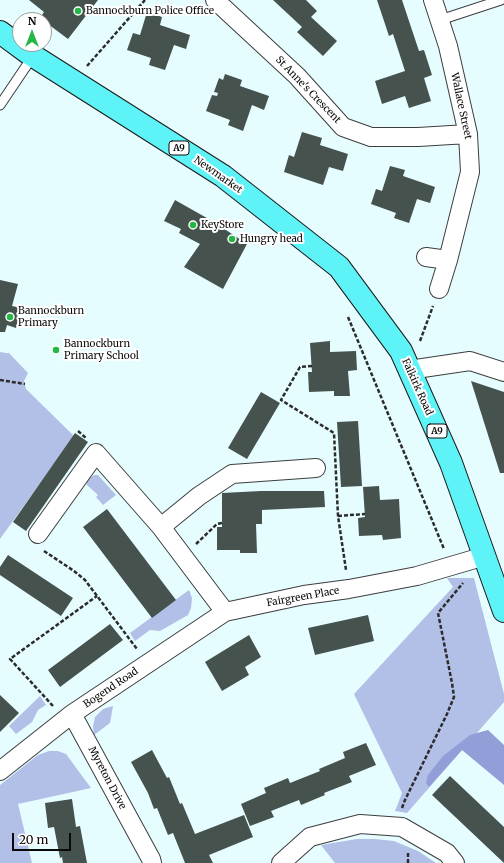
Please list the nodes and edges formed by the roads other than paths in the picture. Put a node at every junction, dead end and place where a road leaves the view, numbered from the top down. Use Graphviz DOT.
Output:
graph roads {
  1 [pos="215,0"];
  2 [pos="433,0"];
  3 [pos="501,0"];
  4 [pos="440,20"];
  5 [pos="5,36"];
  6 [pos="33,56"];
  7 [pos="0,105"];
  8 [pos="468,134"];
  9 [pos="426,257"];
  10 [pos="448,260"];
  11 [pos="339,266"];
  12 [pos="439,289"];
  13 [pos="409,370"];
  14 [pos="504,372"];
  15 [pos="316,468"];
  16 [pos="161,527"];
  17 [pos="38,534"];
  18 [pos="484,556"];
  19 [pos="504,611"];
  20 [pos="225,612"];
  21 [pos="69,717"];
  22 [pos="0,770"];
  23 [pos="152,863"];
  24 [pos="281,863"];
  25 [pos="455,863"];
  1 -- 8 [label="street, St Anne's Crescent"];
  2 -- 4 [label="street, Wallace Street"];
  3 -- 4 [label="lane"];
  4 -- 8 [label="street, Wallace Street"];
  5 -- 6 [label="main road, Newmarket / A9"];
  6 -- 7 [label="lane"];
  6 -- 11 [label="main road, Newmarket / A9"];
  8 -- 10 [label="street, Wallace Street"];
  9 -- 10 [label="street"];
  10 -- 12 [label="street, Wallace Street"];
  11 -- 13 [label="main road, Falkirk Road / A9"];
  13 -- 14 [label="street"];
  13 -- 18 [label="main road, Falkirk Road / A9"];
  15 -- 16 [label="street"];
  16 -- 17 [label="street"];
  16 -- 20 [label="street"];
  18 -- 19 [label="main road, Falkirk Road / A9"];
  18 -- 20 [label="street, Fairgreen Place"];
  20 -- 21 [label="street, Bogend Road"];
  21 -- 22 [label="street, Bogend Road"];
  21 -- 23 [label="street, Myreton Drive"];
  24 -- 25 [label="street"];
}
